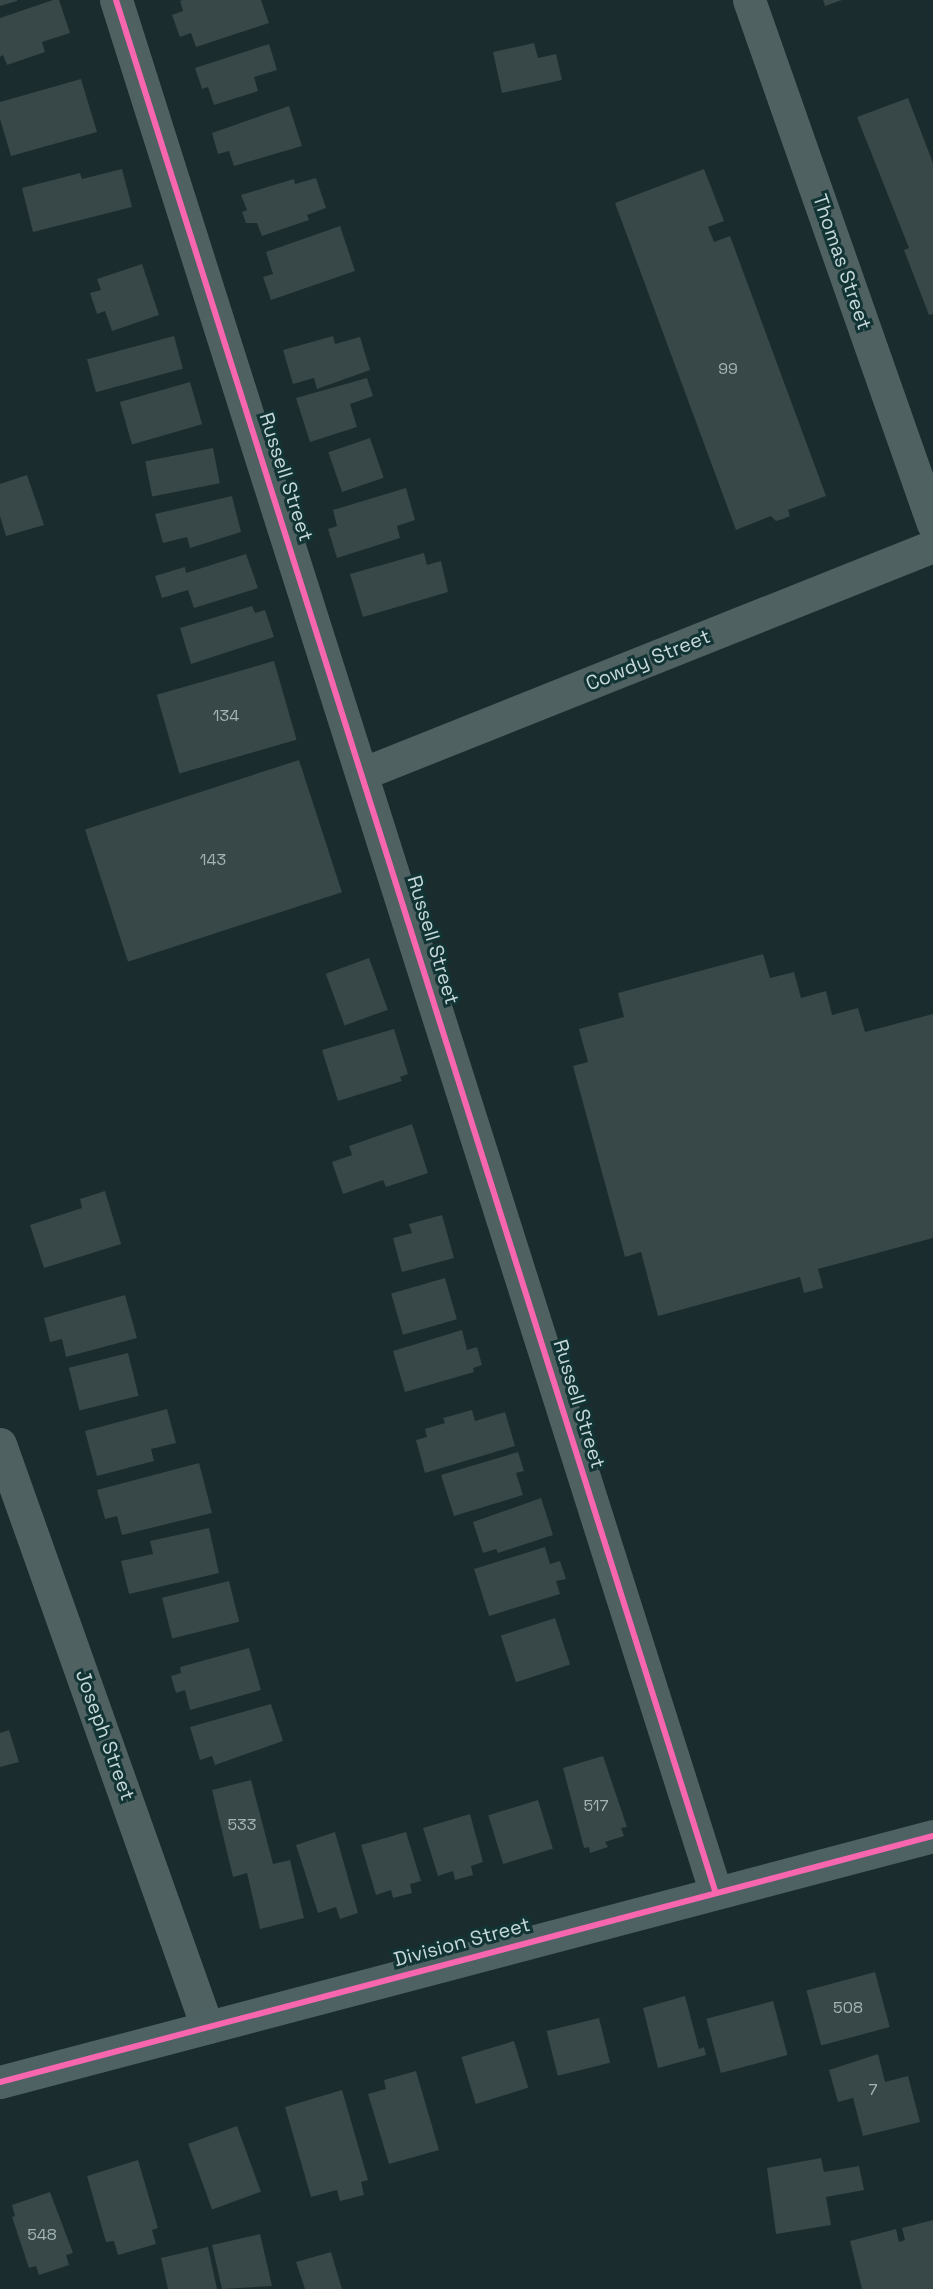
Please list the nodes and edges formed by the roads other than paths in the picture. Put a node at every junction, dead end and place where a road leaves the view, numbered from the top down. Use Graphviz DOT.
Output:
graph roads {
  1 [pos="116,0"];
  2 [pos="749,0"];
  3 [pos="933,524"];
  4 [pos="933,546"];
  5 [pos="364,773"];
  6 [pos="0,1444"];
  7 [pos="933,1836"];
  8 [pos="715,1891"];
  9 [pos="207,2027"];
  10 [pos="0,2082"];
  1 -- 5 [label="street, Russell Street"];
  2 -- 3 [label="street, Thomas Street"];
  4 -- 5 [label="street, Cowdy Street"];
  5 -- 8 [label="street, Russell Street"];
  6 -- 9 [label="street, Joseph Street"];
  7 -- 8 [label="main road, Division Street"];
  8 -- 9 [label="main road, Division Street"];
  9 -- 10 [label="main road, Division Street"];
}
